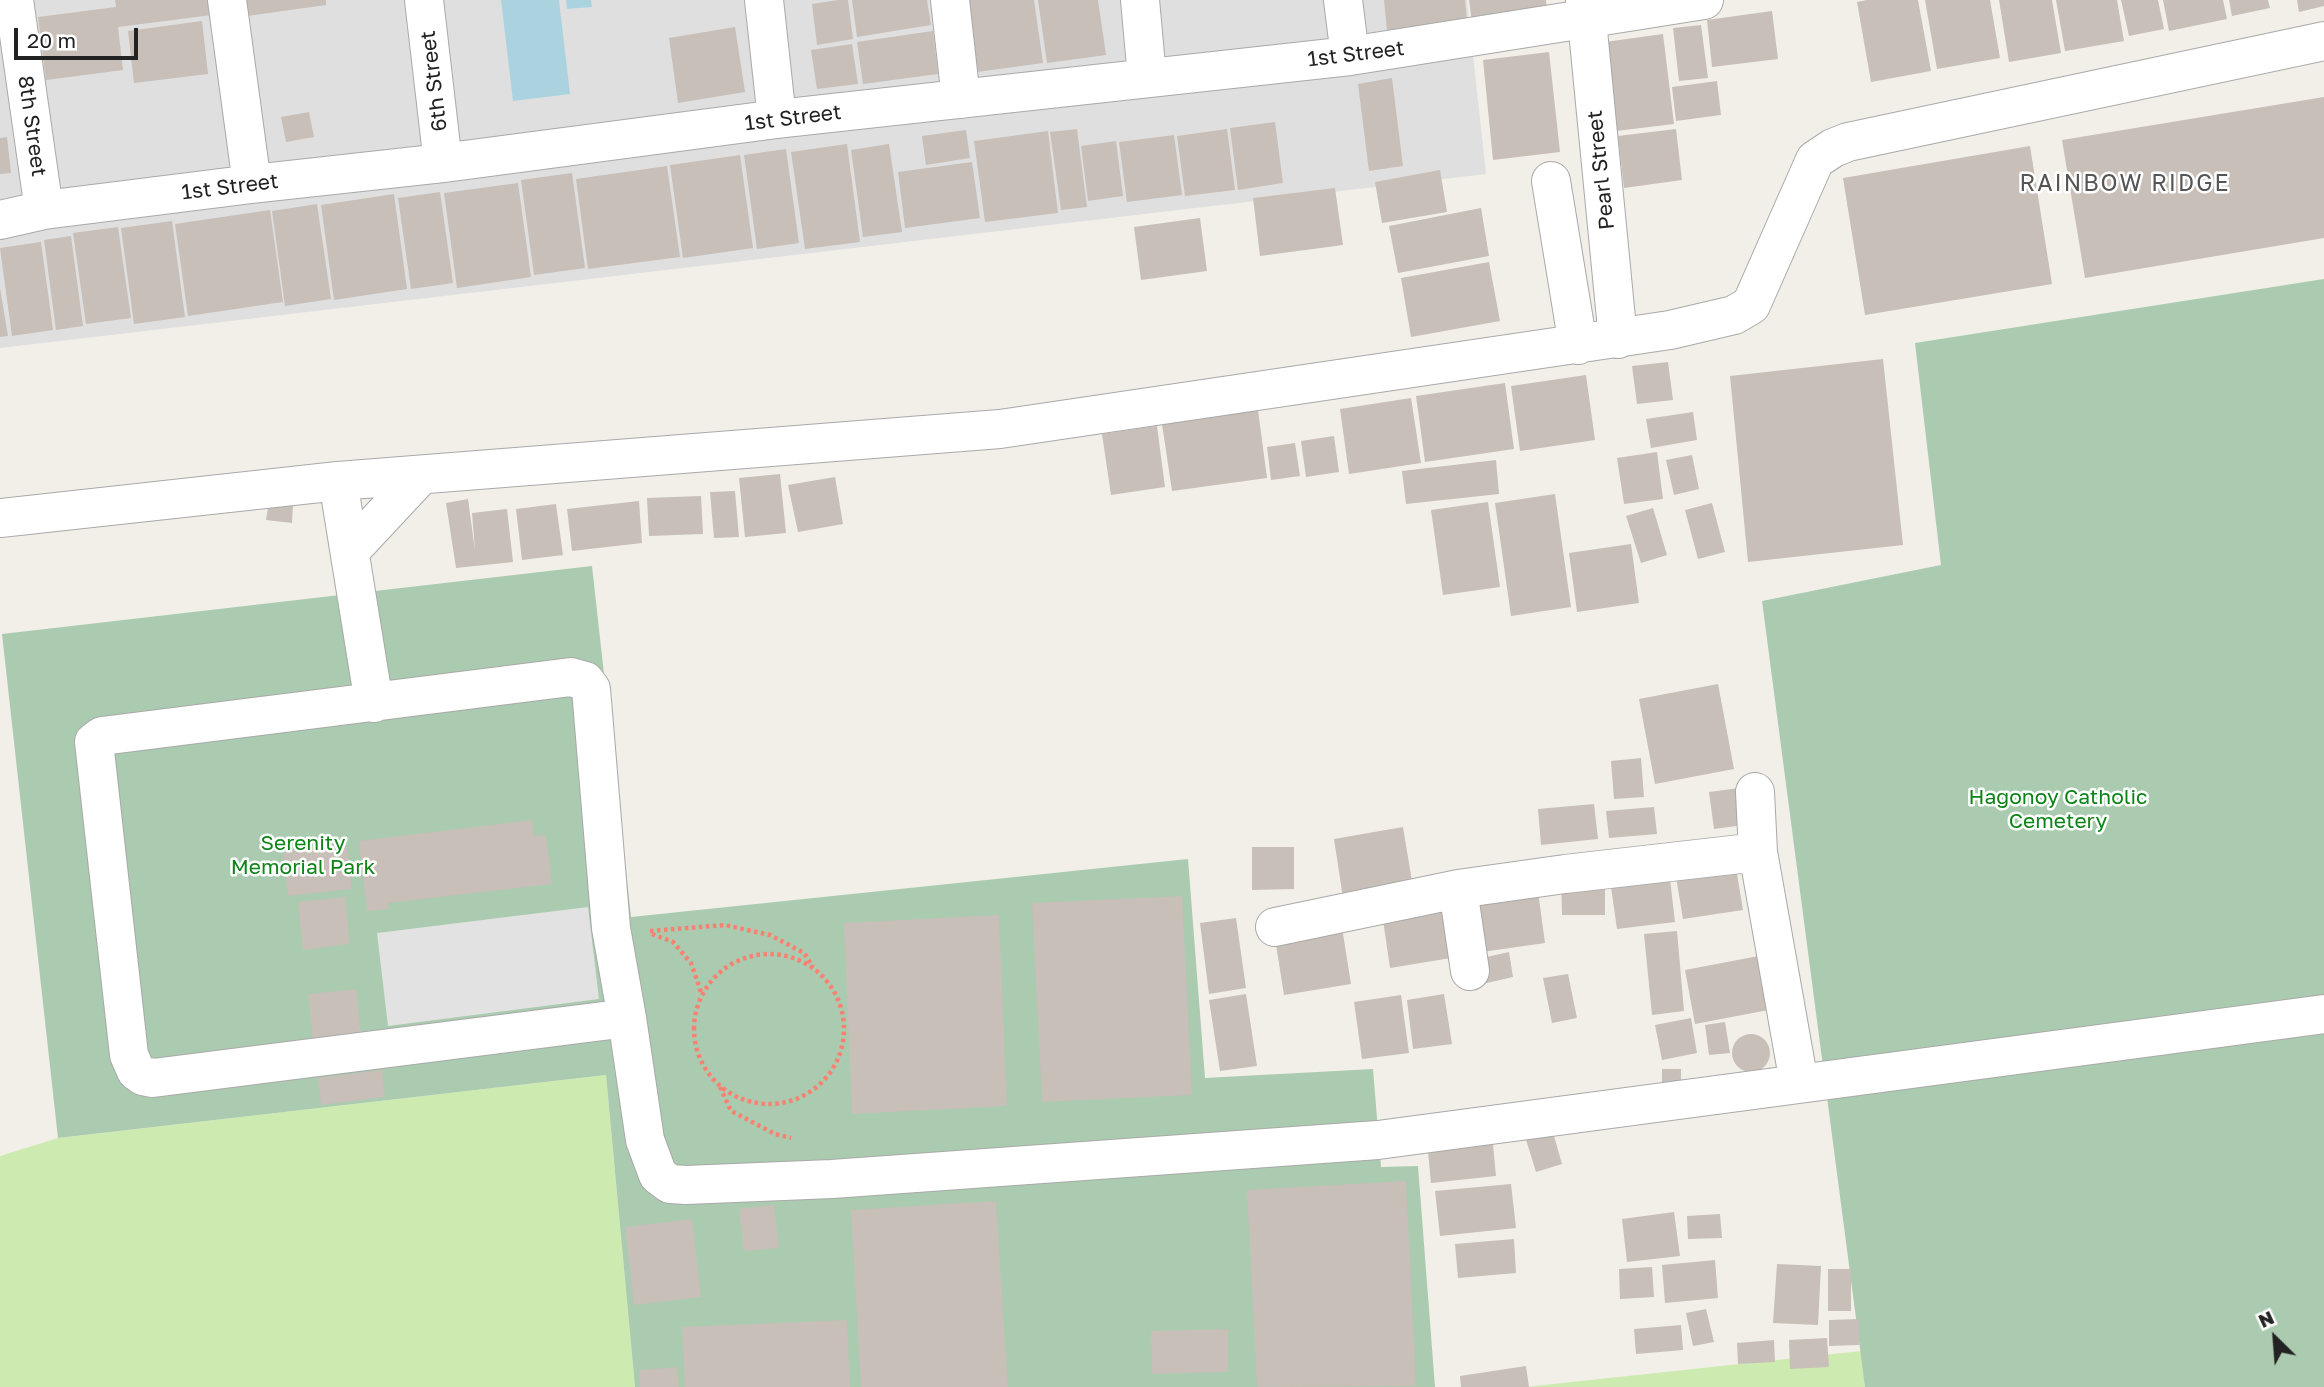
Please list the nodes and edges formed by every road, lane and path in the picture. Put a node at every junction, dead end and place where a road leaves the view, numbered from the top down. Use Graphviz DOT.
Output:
graph roads {
  1 [pos="14,0"];
  2 [pos="227,0"];
  3 [pos="424,0"];
  4 [pos="764,0"];
  5 [pos="950,0"];
  6 [pos="1140,0"];
  7 [pos="1343,0"];
  8 [pos="1704,0"];
  9 [pos="1586,10"];
  10 [pos="2324,41"];
  11 [pos="1350,56"];
  12 [pos="1147,77"];
  13 [pos="961,99"];
  14 [pos="776,119"];
  15 [pos="443,163"];
  16 [pos="1551,181"];
  17 [pos="252,184"];
  18 [pos="44,211"];
  19 [pos="0,220"];
  20 [pos="1618,339"];
  21 [pos="1578,345"];
  22 [pos="421,475"];
  23 [pos="338,481"];
  24 [pos="0,518"];
  25 [pos="350,551"];
  26 [pos="374,703"];
  27 [pos="1755,792"];
  28 [pos="1758,852"];
  29 [pos="1458,889"];
  30 [pos="1275,927"];
  31 [pos="814,968"];
  32 [pos="1470,971"];
  33 [pos="702,995"];
  34 [pos="2324,1014"];
  35 [pos="626,1018"];
  36 [pos="1800,1083"];
  37 [pos="719,1085"];
  38 [pos="797,1139"];
  1 -- 18 [label="street, 8th Street"];
  2 -- 17 [label="street"];
  3 -- 15 [label="street, 6th Street"];
  4 -- 14 [label="street"];
  5 -- 13 [label="street"];
  6 -- 12 [label="street"];
  7 -- 11 [label="street"];
  8 -- 9 [label="street, 1st Street"];
  9 -- 11 [label="street, 1st Street"];
  9 -- 20 [label="street, Pearl Street"];
  10 -- 20 [label="street"];
  11 -- 12 [label="street, 1st Street"];
  12 -- 13 [label="street, 1st Street"];
  13 -- 14 [label="street, 1st Street"];
  14 -- 15 [label="street, 1st Street"];
  15 -- 17 [label="street, 1st Street"];
  16 -- 21 [label="street"];
  17 -- 18 [label="street, 1st Street"];
  18 -- 19 [label="street, 1st Street"];
  20 -- 21 [label="street"];
  21 -- 22 [label="street"];
  22 -- 23 [label="street"];
  22 -- 25 [label="street"];
  23 -- 24 [label="street"];
  23 -- 25 [label="street"];
  25 -- 26 [label="street"];
  26 -- 35 [label="street"];
  26 -- 35 [label="street"];
  27 -- 28 [label="street"];
  28 -- 29 [label="street"];
  28 -- 36 [label="street"];
  29 -- 30 [label="street"];
  29 -- 32 [label="street"];
  31 -- 33 [label="path"];
  31 -- 33 [label="path"];
  31 -- 37 [label="path"];
  33 -- 37 [label="path"];
  34 -- 36 [label="street"];
  35 -- 36 [label="street"];
  37 -- 38 [label="path"];
}
